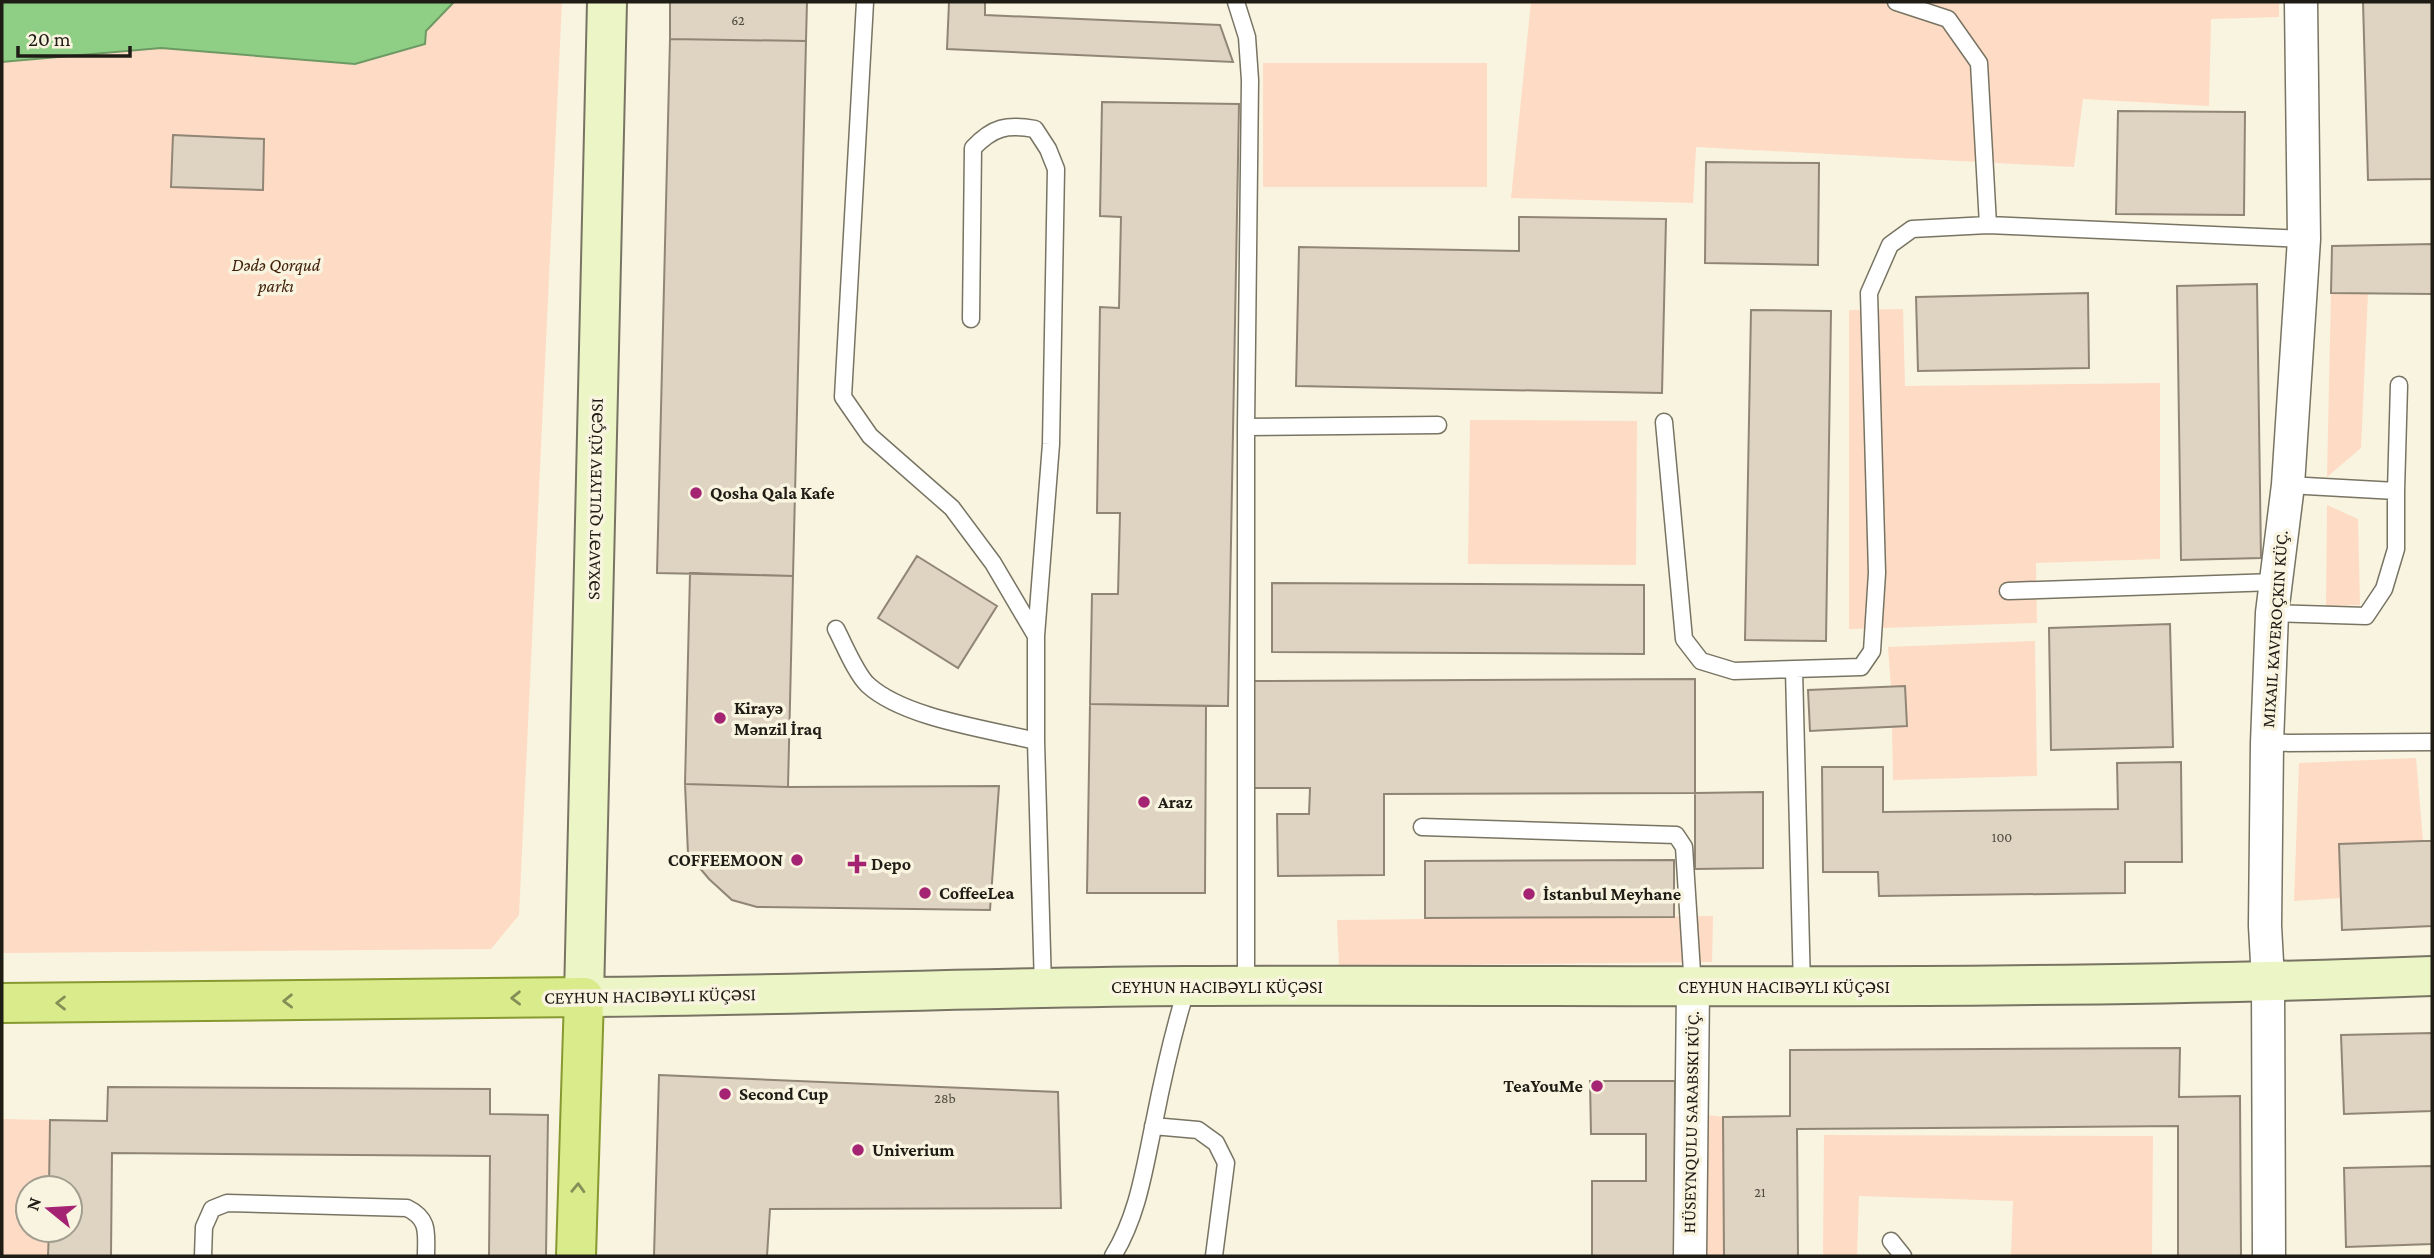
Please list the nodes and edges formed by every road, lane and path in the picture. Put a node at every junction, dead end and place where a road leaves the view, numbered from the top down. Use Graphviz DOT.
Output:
graph roads {
  1 [pos="607,2"];
  2 [pos="864,2"];
  3 [pos="1237,2"];
  4 [pos="1896,2"];
  5 [pos="2301,2"];
  6 [pos="1988,225"];
  7 [pos="2304,239"];
  8 [pos="971,319"];
  9 [pos="2399,386"];
  10 [pos="1664,422"];
  11 [pos="1438,425"];
  12 [pos="1246,427"];
  13 [pos="2288,485"];
  14 [pos="2396,491"];
  15 [pos="2275,582"];
  16 [pos="2008,591"];
  17 [pos="2272,613"];
  18 [pos="836,629"];
  19 [pos="1036,636"];
  20 [pos="1794,670"];
  21 [pos="1035,741"];
  22 [pos="2432,742"];
  23 [pos="2267,743"];
  24 [pos="1422,827"];
  25 [pos="2432,976"];
  26 [pos="2268,980"];
  27 [pos="1187,986"];
  28 [pos="1246,986"];
  29 [pos="1043,987"];
  30 [pos="1693,988"];
  31 [pos="1802,988"];
  32 [pos="584,997"];
  33 [pos="2,1003"];
  34 [pos="1153,1126"];
  35 [pos="1891,1241"];
  36 [pos="203,1256"];
  37 [pos="426,1256"];
  38 [pos="576,1256"];
  39 [pos="1113,1256"];
  40 [pos="1214,1256"];
  41 [pos="1689,1256"];
  42 [pos="1903,1256"];
  43 [pos="2270,1256"];
  1 -- 32 [label="main road, SƏXAVƏT QULIYEV KÜÇƏSI"];
  2 -- 19 [label="lane"];
  3 -- 12 [label="lane"];
  4 -- 6 [label="lane"];
  5 -- 7 [label="street, MIXAIL KAVEROÇKIN KÜÇ."];
  6 -- 7 [label="lane"];
  6 -- 20 [label="lane"];
  7 -- 13 [label="street, MIXAIL KAVEROÇKIN KÜÇ."];
  8 -- 19 [label="lane"];
  9 -- 14 [label="lane"];
  10 -- 20 [label="lane"];
  11 -- 12 [label="lane"];
  12 -- 28 [label="lane"];
  13 -- 14 [label="lane"];
  13 -- 15 [label="street, MIXAIL KAVEROÇKIN KÜÇ."];
  14 -- 17 [label="lane"];
  15 -- 16 [label="lane"];
  15 -- 17 [label="street, MIXAIL KAVEROÇKIN KÜÇ."];
  17 -- 23 [label="street, MIXAIL KAVEROÇKIN KÜÇ."];
  18 -- 21 [label="lane"];
  19 -- 21 [label="lane"];
  20 -- 31 [label="lane"];
  21 -- 29 [label="lane"];
  22 -- 23 [label="lane"];
  23 -- 26 [label="street, MIXAIL KAVEROÇKIN KÜÇ."];
  24 -- 30 [label="lane"];
  25 -- 26 [label="main road"];
  26 -- 31 [label="main road"];
  26 -- 43 [label="street, MIXAIL KAVEROÇKIN KÜÇ."];
  27 -- 28 [label="main road"];
  27 -- 29 [label="main road"];
  27 -- 34 [label="lane"];
  28 -- 30 [label="main road"];
  29 -- 32 [label="main road"];
  30 -- 31 [label="main road"];
  30 -- 41 [label="street, HÜSEYNQULU SARABSKI KÜÇ."];
  32 -- 33 [label="main road, one-way"];
  38 -- 32 [label="main road, one-way"];
  34 -- 39 [label="lane"];
  34 -- 40 [label="lane"];
  35 -- 42 [label="lane"];
  36 -- 37 [label="lane"];
}
